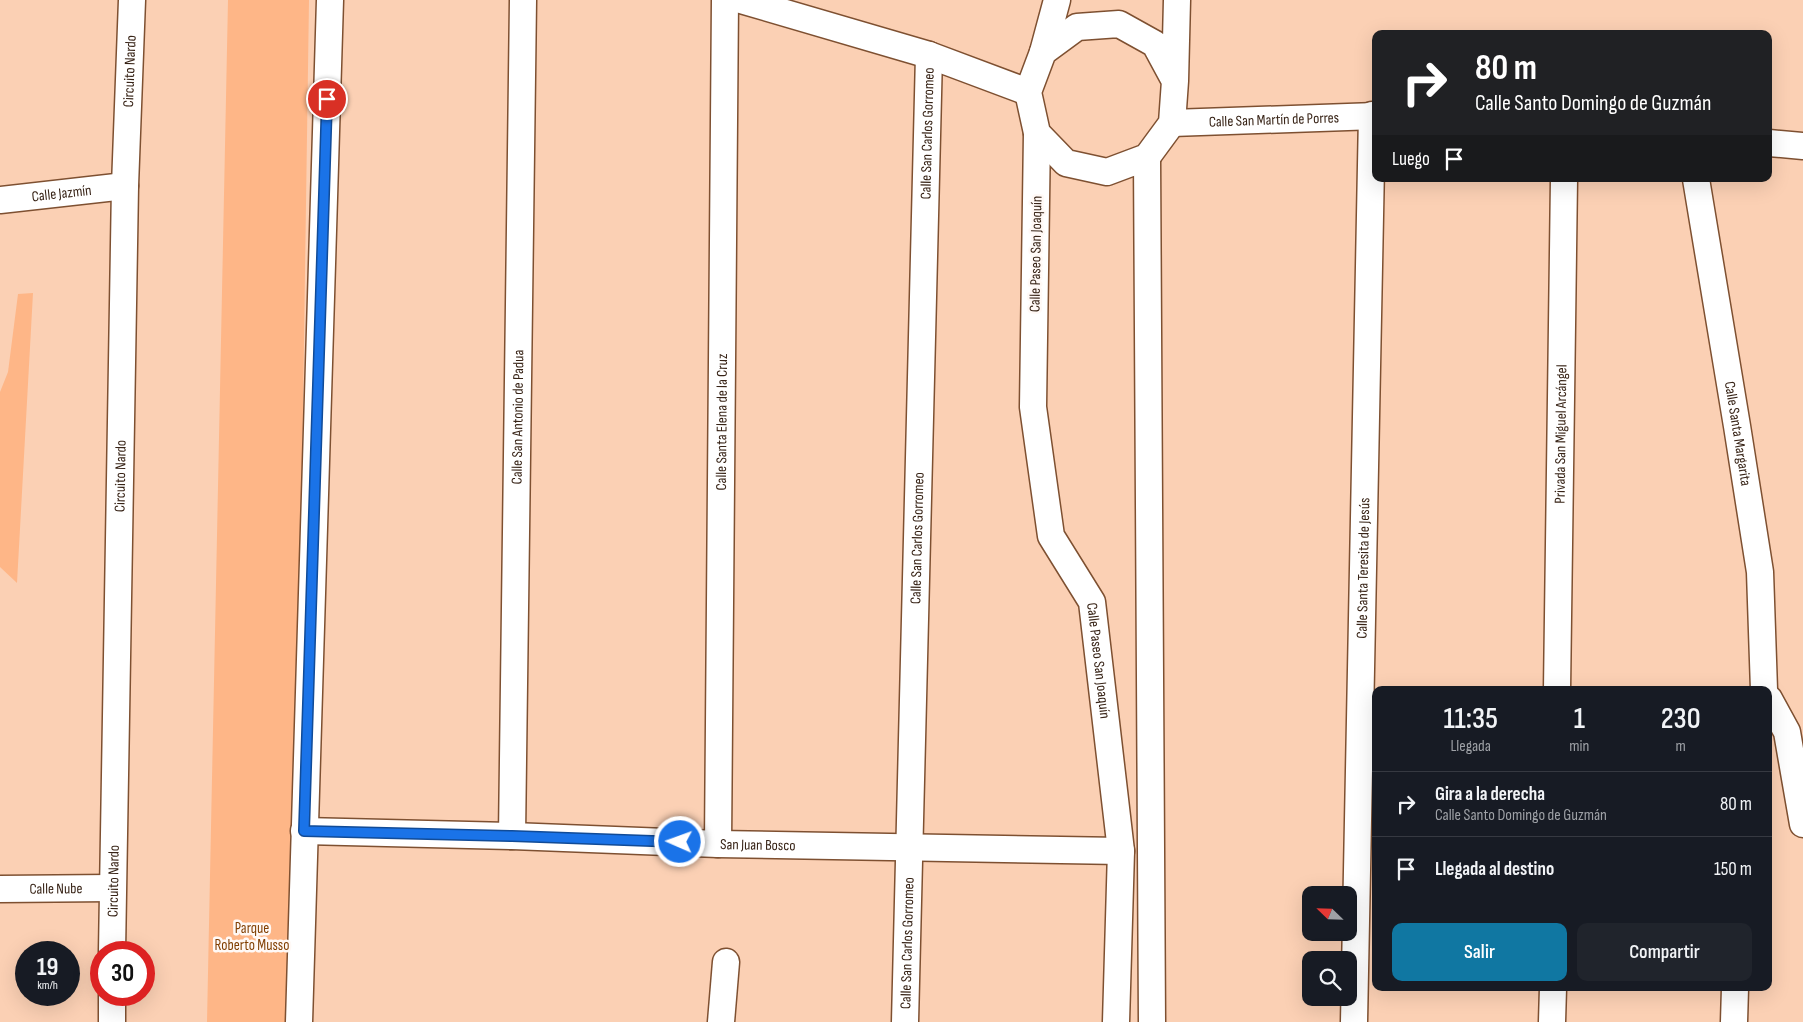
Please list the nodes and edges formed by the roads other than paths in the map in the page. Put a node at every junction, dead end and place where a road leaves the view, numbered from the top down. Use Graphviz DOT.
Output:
graph roads {
  1 [pos="132,0"];
  2 [pos="330,0"];
  3 [pos="522,0"];
  4 [pos="725,0"];
  5 [pos="741,0"];
  6 [pos="1057,0"];
  7 [pos="1177,0"];
  8 [pos="1043,52"];
  9 [pos="929,55"];
  10 [pos="1175,81"];
  11 [pos="1028,92"];
  12 [pos="1372,115"];
  13 [pos="1172,123"];
  14 [pos="1037,132"];
  15 [pos="1772,143"];
  16 [pos="1803,146"];
  17 [pos="1147,157"];
  18 [pos="1373,182"];
  19 [pos="1564,182"];
  20 [pos="1697,182"];
  21 [pos="125,186"];
  22 [pos="0,201"];
  23 [pos="1557,686"];
  24 [pos="1764,686"];
  25 [pos="1772,704"];
  26 [pos="1803,824"];
  27 [pos="304,831"];
  28 [pos="512,836"];
  29 [pos="718,844"];
  30 [pos="908,847"];
  31 [pos="1121,851"];
  32 [pos="112,888"];
  33 [pos="0,889"];
  34 [pos="112,941"];
  35 [pos="726,962"];
  36 [pos="1553,991"];
  37 [pos="1735,991"];
  38 [pos="112,1006"];
  39 [pos="112,1022"];
  40 [pos="299,1022"];
  41 [pos="721,1022"];
  42 [pos="905,1022"];
  43 [pos="1116,1022"];
  44 [pos="1152,1022"];
  45 [pos="1354,1022"];
  46 [pos="1552,1022"];
  47 [pos="1734,1022"];
  1 -- 21 [label="street, Circuito Nardo"];
  2 -- 27 [label="street"];
  3 -- 28 [label="street, Calle San Antonio de Padua"];
  4 -- 29 [label="street, Calle Santa Elena de la Cruz"];
  5 -- 9 [label="street"];
  6 -- 8 [label="street"];
  7 -- 10 [label="street"];
  8 -- 10 [label="street"];
  8 -- 11 [label="street"];
  9 -- 11 [label="street"];
  9 -- 30 [label="street, Calle San Carlos Gorromeo"];
  10 -- 13 [label="street"];
  11 -- 14 [label="street"];
  12 -- 13 [label="street, Calle San Martín de Porres"];
  13 -- 17 [label="street"];
  14 -- 17 [label="street"];
  14 -- 31 [label="street, Calle Paseo San Joaquín"];
  15 -- 16 [label="street"];
  17 -- 44 [label="street"];
  18 -- 45 [label="street, Calle Santa Teresita de Jesús"];
  19 -- 23 [label="street, Privada San Miguel Arcángel"];
  20 -- 24 [label="street, Calle Santa Margarita"];
  21 -- 22 [label="street, Calle Jazmín"];
  21 -- 32 [label="street, Circuito Nardo"];
  25 -- 26 [label="street"];
  27 -- 28 [label="street, San Juan Bosco"];
  27 -- 40 [label="street"];
  28 -- 29 [label="street, San Juan Bosco"];
  29 -- 30 [label="street, San Juan Bosco"];
  30 -- 31 [label="street, San Juan Bosco"];
  30 -- 42 [label="street, Calle San Carlos Gorromeo"];
  31 -- 43 [label="street, Calle Paseo San Joaquín"];
  32 -- 33 [label="street, Calle Nube"];
  32 -- 34 [label="street, Circuito Nardo"];
  35 -- 41 [label="street"];
  36 -- 46 [label="street"];
  37 -- 47 [label="street"];
  38 -- 39 [label="street"];
}
